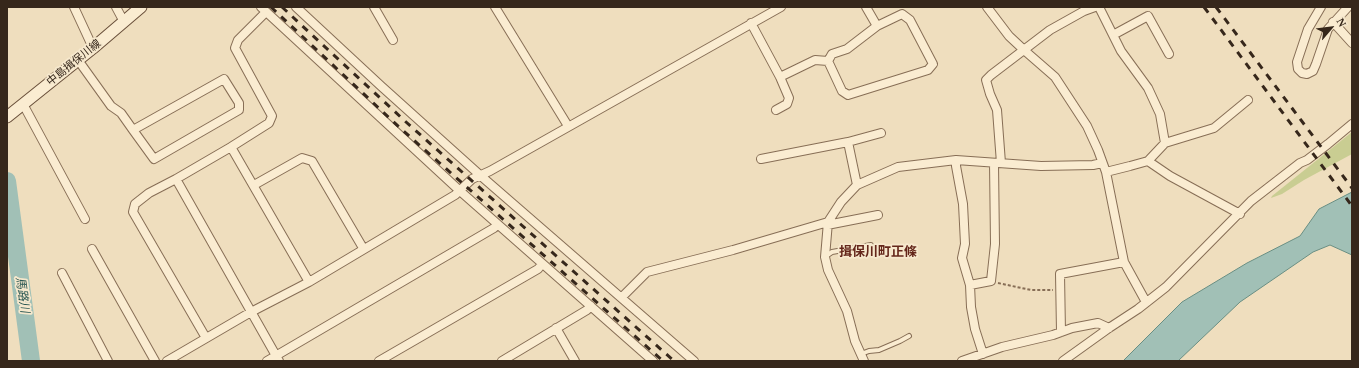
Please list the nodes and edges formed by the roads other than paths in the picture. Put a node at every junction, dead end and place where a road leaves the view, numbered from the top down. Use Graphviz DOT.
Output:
graph roads {
  1 [pos="74,7"];
  2 [pos="116,7"];
  3 [pos="141,7"];
  4 [pos="296,7"];
  5 [pos="374,7"];
  6 [pos="496,7"];
  7 [pos="781,7"];
  8 [pos="866,7"];
  9 [pos="987,7"];
  10 [pos="1095,7"];
  11 [pos="1099,7"];
  12 [pos="1321,7"];
  13 [pos="1348,7"];
  14 [pos="263,9"];
  15 [pos="124,22"];
  16 [pos="1333,22"];
  17 [pos="751,23"];
  18 [pos="877,26"];
  19 [pos="1113,35"];
  20 [pos="394,40"];
  21 [pos="1352,42"];
  22 [pos="93,48"];
  23 [pos="1024,50"];
  24 [pos="1170,54"];
  25 [pos="78,60"];
  26 [pos="828,61"];
  27 [pos="780,77"];
  28 [pos="1248,100"];
  29 [pos="21,105"];
  30 [pos="776,110"];
  31 [pos="7,117"];
  32 [pos="1352,124"];
  33 [pos="568,126"];
  34 [pos="133,130"];
  35 [pos="881,133"];
  36 [pos="848,142"];
  37 [pos="1165,143"];
  38 [pos="231,147"];
  39 [pos="762,159"];
  40 [pos="956,160"];
  41 [pos="1148,161"];
  42 [pos="998,163"];
  43 [pos="1102,163"];
  44 [pos="1106,172"];
  45 [pos="481,176"];
  46 [pos="176,179"];
  47 [pos="254,185"];
  48 [pos="857,185"];
  49 [pos="460,191"];
  50 [pos="1240,214"];
  51 [pos="878,215"];
  52 [pos="85,219"];
  53 [pos="827,224"];
  54 [pos="497,225"];
  55 [pos="871,245"];
  56 [pos="363,248"];
  57 [pos="92,250"];
  58 [pos="825,257"];
  59 [pos="1124,262"];
  60 [pos="542,264"];
  61 [pos="62,273"];
  62 [pos="309,282"];
  63 [pos="970,285"];
  64 [pos="622,298"];
  65 [pos="1146,302"];
  66 [pos="591,306"];
  67 [pos="251,312"];
  68 [pos="556,328"];
  69 [pos="1109,328"];
  70 [pos="1061,332"];
  71 [pos="909,336"];
  72 [pos="206,338"];
  73 [pos="983,354"];
  74 [pos="277,358"];
  75 [pos="862,358"];
  76 [pos="974,359"];
  77 [pos="108,361"];
  78 [pos="155,361"];
  79 [pos="167,361"];
  80 [pos="267,361"];
  81 [pos="379,361"];
  82 [pos="503,361"];
  83 [pos="575,361"];
  84 [pos="652,361"];
  85 [pos="694,361"];
  86 [pos="962,361"];
  87 [pos="1063,361"];
  1 -- 22 [label="street"];
  2 -- 15 [label="street"];
  3 -- 15 [label="main road, 中島揖保川線"];
  4 -- 45 [label="street"];
  5 -- 20 [label="street"];
  6 -- 33 [label="street"];
  7 -- 17 [label="street"];
  8 -- 18 [label="street"];
  9 -- 23 [label="street"];
  10 -- 23 [label="street"];
  11 -- 19 [label="street"];
  12 -- 16 [label="street"];
  13 -- 16 [label="street"];
  14 -- 38 [label="street"];
  14 -- 49 [label="street"];
  15 -- 22 [label="main road, 中島揖保川線"];
  16 -- 21 [label="street"];
  17 -- 27 [label="street"];
  17 -- 33 [label="street"];
  18 -- 26 [label="street"];
  18 -- 26 [label="street"];
  19 -- 24 [label="street"];
  19 -- 37 [label="street"];
  22 -- 25 [label="main road, 中島揖保川線"];
  23 -- 42 [label="street"];
  23 -- 43 [label="street"];
  25 -- 29 [label="main road, 中島揖保川線"];
  25 -- 34 [label="street"];
  26 -- 27 [label="street"];
  27 -- 30 [label="street"];
  28 -- 37 [label="street"];
  29 -- 31 [label="main road, 中島揖保川線"];
  29 -- 52 [label="street"];
  32 -- 50 [label="street"];
  33 -- 45 [label="street"];
  34 -- 34 [label="street"];
  35 -- 36 [label="street"];
  36 -- 39 [label="street"];
  36 -- 48 [label="street"];
  37 -- 41 [label="street"];
  38 -- 46 [label="street"];
  38 -- 47 [label="street"];
  40 -- 42 [label="street"];
  40 -- 48 [label="street"];
  40 -- 63 [label="street"];
  41 -- 44 [label="street"];
  41 -- 50 [label="street"];
  42 -- 43 [label="street"];
  42 -- 63 [label="street"];
  43 -- 44 [label="street"];
  44 -- 59 [label="street"];
  45 -- 49 [label="street"];
  45 -- 64 [label="street"];
  46 -- 67 [label="street"];
  46 -- 72 [label="street"];
  47 -- 56 [label="street"];
  47 -- 62 [label="street"];
  48 -- 53 [label="street"];
  49 -- 54 [label="street"];
  49 -- 56 [label="street"];
  50 -- 65 [label="street"];
  51 -- 53 [label="street"];
  53 -- 58 [label="street"];
  53 -- 64 [label="street"];
  54 -- 60 [label="street"];
  54 -- 74 [label="street"];
  55 -- 58 [label="lane"];
  56 -- 62 [label="street"];
  57 -- 78 [label="street"];
  58 -- 75 [label="street"];
  59 -- 65 [label="street"];
  59 -- 70 [label="street"];
  60 -- 66 [label="street"];
  60 -- 81 [label="street"];
  61 -- 77 [label="street"];
  62 -- 67 [label="street"];
  63 -- 73 [label="street"];
  64 -- 85 [label="street"];
  65 -- 69 [label="street"];
  66 -- 68 [label="street"];
  66 -- 84 [label="street"];
  67 -- 72 [label="street"];
  67 -- 74 [label="street"];
  68 -- 82 [label="street"];
  68 -- 83 [label="street"];
  69 -- 70 [label="street"];
  69 -- 87 [label="street"];
  70 -- 73 [label="street"];
  71 -- 75 [label="lane"];
  72 -- 79 [label="street"];
  73 -- 76 [label="street"];
  74 -- 80 [label="street"];
  76 -- 86 [label="street"];
}
